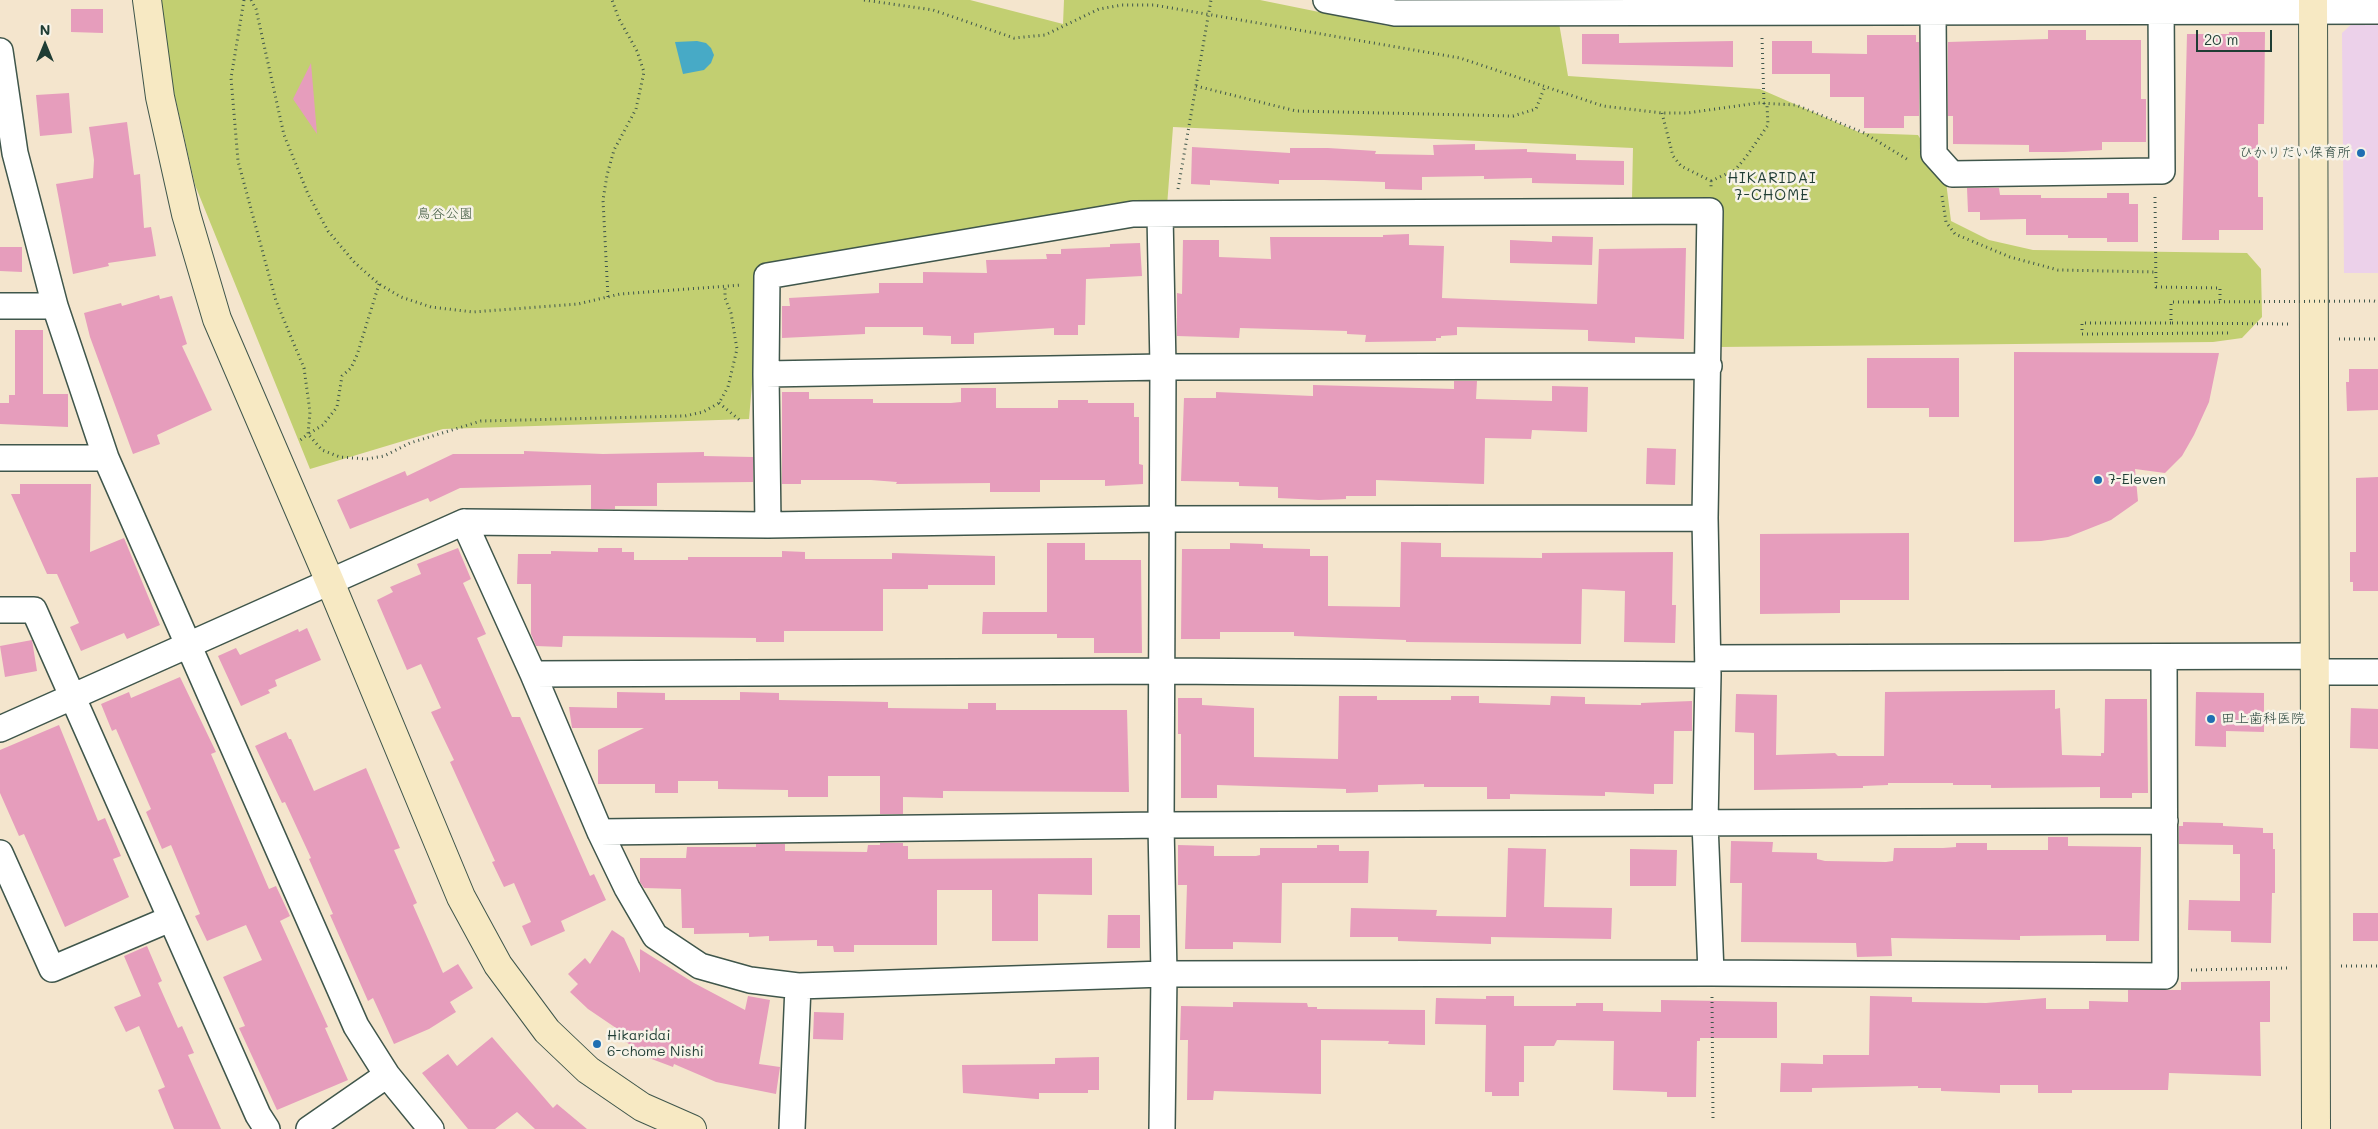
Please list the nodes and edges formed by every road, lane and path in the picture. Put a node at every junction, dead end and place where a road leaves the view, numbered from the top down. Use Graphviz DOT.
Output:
graph roads {
  1 [pos="147,0"];
  2 [pos="244,0"];
  3 [pos="251,0"];
  4 [pos="612,0"];
  5 [pos="864,0"];
  6 [pos="1211,0"];
  7 [pos="1326,0"];
  8 [pos="2313,5"];
  9 [pos="1760,6"];
  10 [pos="2161,6"];
  11 [pos="2378,11"];
  12 [pos="1933,12"];
  13 [pos="1209,15"];
  14 [pos="0,52"];
  15 [pos="1196,86"];
  16 [pos="1545,86"];
  17 [pos="1766,104"];
  18 [pos="1662,113"];
  19 [pos="8,153"];
  20 [pos="1914,164"];
  21 [pos="2155,171"];
  22 [pos="1711,181"];
  23 [pos="1942,194"];
  24 [pos="1710,211"];
  25 [pos="1168,214"];
  26 [pos="2156,272"];
  27 [pos="767,282"];
  28 [pos="380,284"];
  29 [pos="725,286"];
  30 [pos="608,297"];
  31 [pos="2220,302"];
  32 [pos="2376,302"];
  33 [pos="0,306"];
  34 [pos="55,306"];
  35 [pos="2171,323"];
  36 [pos="2288,324"];
  37 [pos="2232,333"];
  38 [pos="2337,339"];
  39 [pos="2378,339"];
  40 [pos="1708,366"];
  41 [pos="1162,367"];
  42 [pos="766,374"];
  43 [pos="308,434"];
  44 [pos="296,443"];
  45 [pos="0,458"];
  46 [pos="106,458"];
  47 [pos="1705,518"];
  48 [pos="1162,519"];
  49 [pos="464,522"];
  50 [pos="768,525"];
  51 [pos="330,582"];
  52 [pos="0,610"];
  53 [pos="189,644"];
  54 [pos="2164,657"];
  55 [pos="2315,664"];
  56 [pos="1708,666"];
  57 [pos="1162,671"];
  58 [pos="2378,672"];
  59 [pos="533,674"];
  60 [pos="72,695"];
  61 [pos="0,729"];
  62 [pos="2165,821"];
  63 [pos="1705,823"];
  64 [pos="1162,825"];
  65 [pos="600,832"];
  66 [pos="0,853"];
  67 [pos="170,919"];
  68 [pos="2340,966"];
  69 [pos="2378,966"];
  70 [pos="2288,968"];
  71 [pos="1164,974"];
  72 [pos="1711,974"];
  73 [pos="2165,976"];
  74 [pos="798,986"];
  75 [pos="388,1075"];
  76 [pos="1713,1120"];
  77 [pos="267,1129"];
  78 [pos="310,1129"];
  79 [pos="431,1129"];
  80 [pos="692,1129"];
  81 [pos="792,1129"];
  82 [pos="1162,1129"];
  83 [pos="2316,1129"];
  1 -- 51 [label="street"];
  2 -- 43 [label="path"];
  3 -- 28 [label="path"];
  4 -- 30 [label="path"];
  5 -- 13 [label="path"];
  6 -- 13 [label="path"];
  7 -- 9 [label="street"];
  8 -- 10 [label="street"];
  8 -- 11 [label="street"];
  8 -- 55 [label="street"];
  9 -- 12 [label="street"];
  9 -- 17 [label="path"];
  10 -- 12 [label="street"];
  10 -- 21 [label="street"];
  12 -- 21 [label="street"];
  13 -- 15 [label="path"];
  13 -- 16 [label="path"];
  14 -- 19 [label="street"];
  15 -- 16 [label="path"];
  15 -- 25 [label="path"];
  16 -- 18 [label="path"];
  17 -- 18 [label="path"];
  17 -- 20 [label="path"];
  17 -- 22 [label="path"];
  18 -- 22 [label="path"];
  19 -- 34 [label="street"];
  21 -- 26 [label="path"];
  22 -- 24 [label="path"];
  23 -- 26 [label="path"];
  24 -- 25 [label="street"];
  24 -- 40 [label="street"];
  25 -- 27 [label="street"];
  25 -- 41 [label="street"];
  26 -- 31 [label="path"];
  27 -- 29 [label="path"];
  27 -- 42 [label="street"];
  28 -- 30 [label="path"];
  28 -- 43 [label="path"];
  29 -- 30 [label="path"];
  29 -- 43 [label="path"];
  31 -- 32 [label="path, bridge"];
  31 -- 35 [label="path, bridge"];
  33 -- 34 [label="street"];
  34 -- 46 [label="street"];
  35 -- 36 [label="path"];
  35 -- 37 [label="path"];
  38 -- 39 [label="path"];
  40 -- 41 [label="street"];
  40 -- 47 [label="street"];
  41 -- 42 [label="street"];
  41 -- 48 [label="street"];
  42 -- 50 [label="street"];
  43 -- 44 [label="path"];
  45 -- 46 [label="street"];
  46 -- 53 [label="street"];
  47 -- 48 [label="street"];
  47 -- 56 [label="street"];
  48 -- 50 [label="street"];
  48 -- 57 [label="street"];
  49 -- 50 [label="street"];
  49 -- 51 [label="street"];
  49 -- 59 [label="street"];
  51 -- 53 [label="street"];
  51 -- 80 [label="street"];
  52 -- 60 [label="street"];
  53 -- 60 [label="street"];
  53 -- 75 [label="street"];
  54 -- 55 [label="street"];
  54 -- 56 [label="street"];
  54 -- 62 [label="street"];
  55 -- 58 [label="street"];
  55 -- 83 [label="street"];
  56 -- 57 [label="street"];
  56 -- 63 [label="street"];
  57 -- 59 [label="street"];
  57 -- 64 [label="street"];
  59 -- 65 [label="street"];
  60 -- 61 [label="street"];
  60 -- 67 [label="street"];
  62 -- 63 [label="street"];
  62 -- 73 [label="street"];
  63 -- 64 [label="street"];
  63 -- 72 [label="street"];
  64 -- 65 [label="street"];
  64 -- 71 [label="street"];
  65 -- 74 [label="street"];
  66 -- 67 [label="street"];
  67 -- 77 [label="street"];
  68 -- 69 [label="path"];
  70 -- 73 [label="path"];
  71 -- 72 [label="street"];
  71 -- 74 [label="street"];
  71 -- 82 [label="street"];
  72 -- 73 [label="street"];
  72 -- 76 [label="path"];
  74 -- 81 [label="street"];
  75 -- 78 [label="street"];
  75 -- 79 [label="street"];
}
